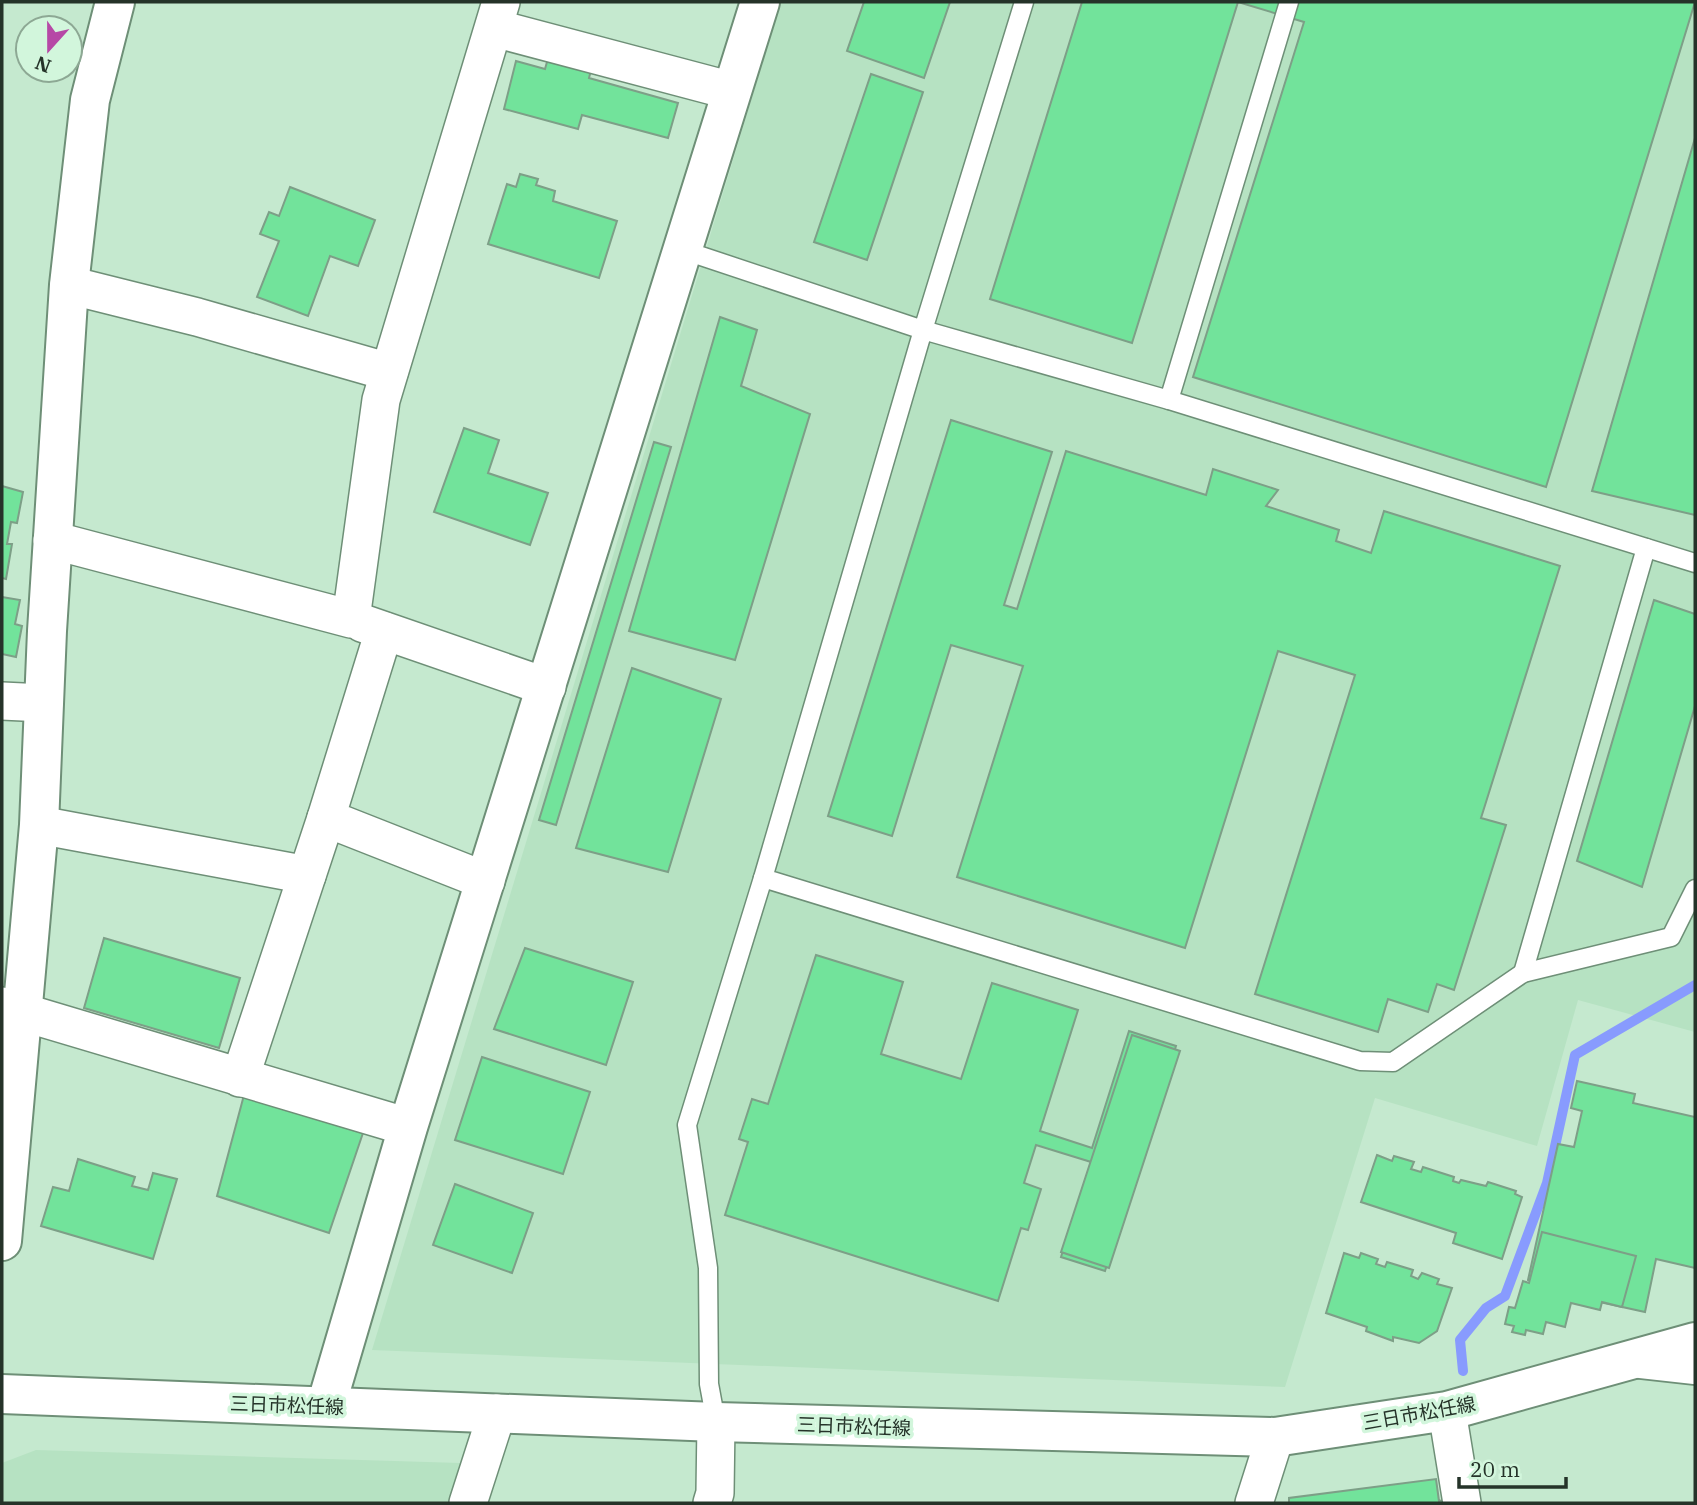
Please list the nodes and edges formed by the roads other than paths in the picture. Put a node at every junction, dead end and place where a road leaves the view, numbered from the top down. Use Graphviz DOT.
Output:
graph roads {
  1 [pos="115,2"];
  2 [pos="760,2"];
  3 [pos="1024,2"];
  4 [pos="1289,2"];
  5 [pos="498,15"];
  6 [pos="733,91"];
  7 [pos="683,250"];
  8 [pos="69,285"];
  9 [pos="923,330"];
  10 [pos="390,372"];
  11 [pos="1169,400"];
  12 [pos="52,540"];
  13 [pos="1646,548"];
  14 [pos="1695,564"];
  15 [pos="368,625"];
  16 [pos="547,687"];
  17 [pos="2,701"];
  18 [pos="44,703"];
  19 [pos="326,818"];
  20 [pos="39,825"];
  21 [pos="307,875"];
  22 [pos="762,878"];
  23 [pos="486,881"];
  24 [pos="1695,889"];
  25 [pos="1523,973"];
  26 [pos="13,1009"];
  27 [pos="240,1078"];
  28 [pos="408,1127"];
  29 [pos="2,1241"];
  30 [pos="1695,1342"];
  31 [pos="1642,1359"];
  32 [pos="1695,1365"];
  33 [pos="2,1394"];
  34 [pos="326,1406"];
  35 [pos="1447,1411"];
  36 [pos="497,1413"];
  37 [pos="716,1422"];
  38 [pos="1275,1437"];
  39 [pos="468,1503"];
  40 [pos="712,1503"];
  41 [pos="1254,1503"];
  42 [pos="1462,1503"];
  1 -- 8 [label="street"];
  2 -- 6 [label="street"];
  3 -- 9 [label="lane"];
  4 -- 11 [label="lane"];
  5 -- 6 [label="street"];
  5 -- 10 [label="street"];
  6 -- 7 [label="street"];
  7 -- 9 [label="lane"];
  7 -- 16 [label="street"];
  8 -- 10 [label="street"];
  8 -- 12 [label="street"];
  9 -- 11 [label="lane"];
  9 -- 22 [label="lane"];
  10 -- 15 [label="street"];
  11 -- 13 [label="lane"];
  12 -- 15 [label="street"];
  12 -- 18 [label="street"];
  13 -- 14 [label="lane"];
  13 -- 25 [label="lane"];
  15 -- 16 [label="street"];
  15 -- 19 [label="street"];
  16 -- 23 [label="street"];
  17 -- 18 [label="street"];
  18 -- 20 [label="street"];
  19 -- 21 [label="street"];
  19 -- 23 [label="street"];
  20 -- 21 [label="street"];
  20 -- 26 [label="street"];
  21 -- 27 [label="street"];
  22 -- 25 [label="lane"];
  22 -- 37 [label="lane"];
  23 -- 28 [label="street"];
  24 -- 25 [label="lane"];
  26 -- 27 [label="street"];
  26 -- 29 [label="street"];
  27 -- 28 [label="street"];
  28 -- 34 [label="street"];
  30 -- 31 [label="street, 三日市松任線"];
  31 -- 32 [label="street"];
  31 -- 35 [label="street, 三日市松任線"];
  33 -- 34 [label="street, 三日市松任線"];
  34 -- 36 [label="street, 三日市松任線"];
  35 -- 38 [label="street, 三日市松任線"];
  35 -- 42 [label="street"];
  36 -- 37 [label="street, 三日市松任線"];
  36 -- 39 [label="street"];
  37 -- 38 [label="street, 三日市松任線"];
  37 -- 40 [label="street"];
  38 -- 41 [label="street"];
}
